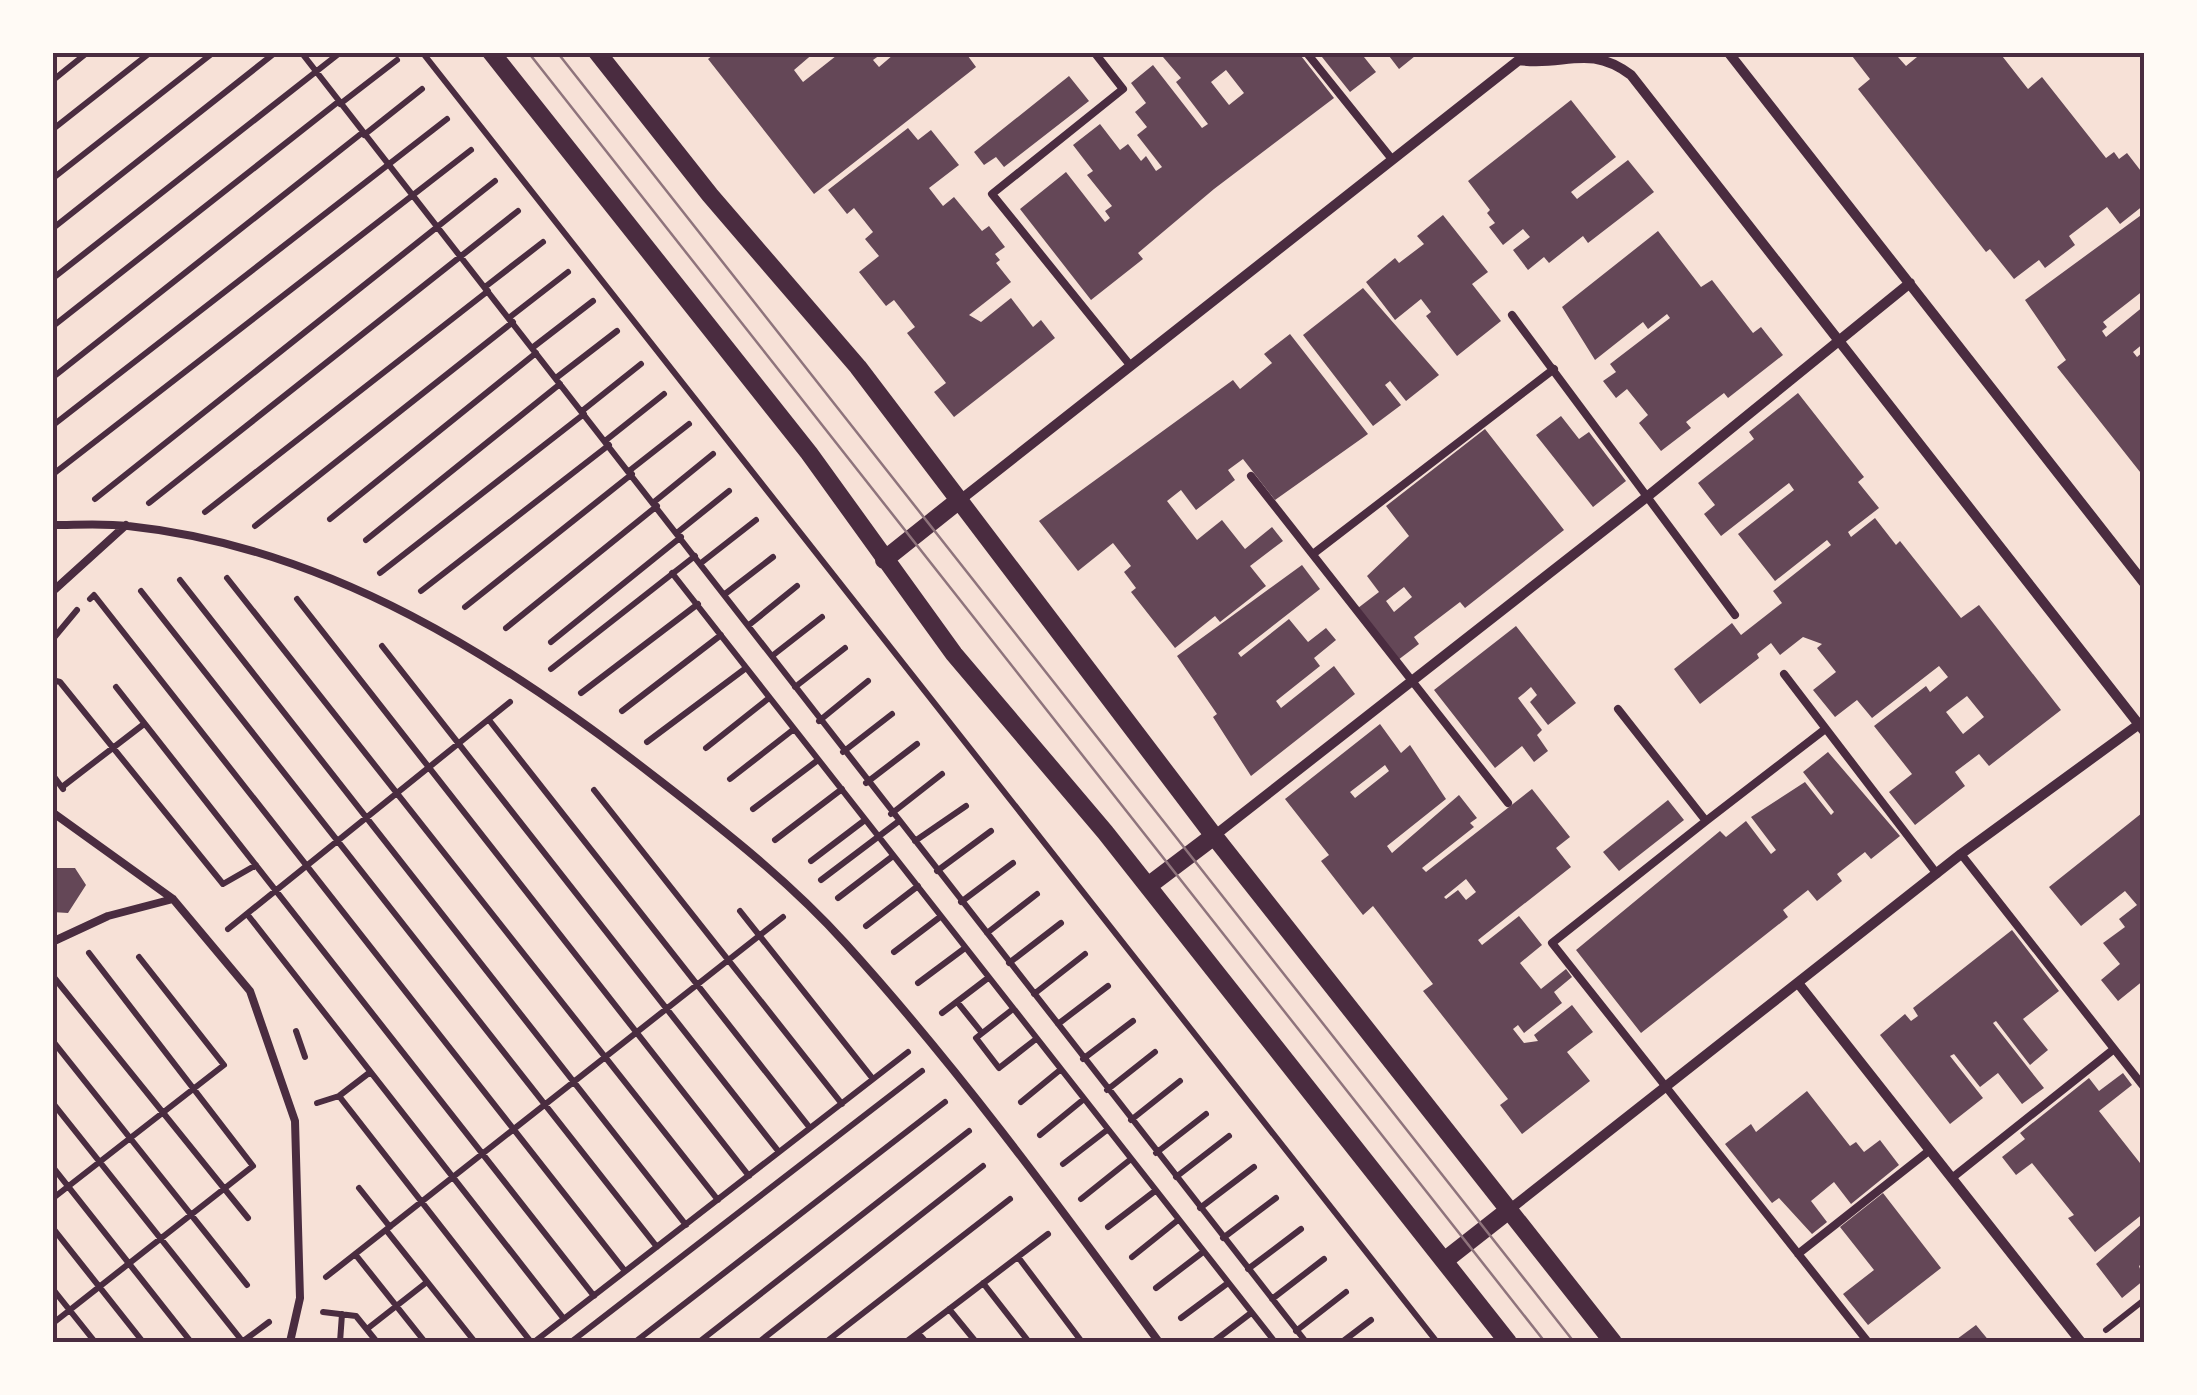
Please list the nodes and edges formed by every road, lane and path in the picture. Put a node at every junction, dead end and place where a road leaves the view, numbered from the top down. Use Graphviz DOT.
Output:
graph roads {
  1 [pos="88,52"];
  2 [pos="151,52"];
  3 [pos="214,52"];
  4 [pos="276,52"];
  5 [pos="301,52"];
  6 [pos="341,52"];
  7 [pos="422,52"];
  8 [pos="492,52"];
  9 [pos="597,52"];
  10 [pos="1094,52"];
  11 [pos="1306,52"];
  12 [pos="1728,52"];
  13 [pos="1519,56"];
  14 [pos="397,60"];
  15 [pos="316,72"];
  16 [pos="52,80"];
  17 [pos="422,89"];
  18 [pos="339,103"];
  19 [pos="447,119"];
  20 [pos="52,130"];
  21 [pos="363,134"];
  22 [pos="471,150"];
  23 [pos="1391,158"];
  24 [pos="388,164"];
  25 [pos="52,180"];
  26 [pos="495,181"];
  27 [pos="412,194"];
  28 [pos="518,212"];
  29 [pos="436,225"];
  30 [pos="52,229"];
  31 [pos="543,242"];
  32 [pos="459,256"];
  33 [pos="568,272"];
  34 [pos="52,278"];
  35 [pos="1910,283"];
  36 [pos="486,289"];
  37 [pos="593,301"];
  38 [pos="1512,315"];
  39 [pos="512,320"];
  40 [pos="52,327"];
  41 [pos="617,331"];
  42 [pos="1839,342"];
  43 [pos="534,350"];
  44 [pos="641,364"];
  45 [pos="1130,365"];
  46 [pos="1554,369"];
  47 [pos="52,378"];
  48 [pos="558,381"];
  49 [pos="664,394"];
  50 [pos="583,412"];
  51 [pos="689,424"];
  52 [pos="52,426"];
  53 [pos="607,443"];
  54 [pos="713,454"];
  55 [pos="631,472"];
  56 [pos="52,475"];
  57 [pos="1251,476"];
  58 [pos="730,491"];
  59 [pos="1648,496"];
  60 [pos="958,502"];
  61 [pos="90,503"];
  62 [pos="655,504"];
  63 [pos="140,510"];
  64 [pos="204,512"];
  65 [pos="330,518"];
  66 [pos="756,520"];
  67 [pos="52,525"];
  68 [pos="126,525"];
  69 [pos="679,535"];
  70 [pos="243,536"];
  71 [pos="366,540"];
  72 [pos="1313,554"];
  73 [pos="695,556"];
  74 [pos="773,556"];
  75 [pos="884,560"];
  76 [pos="701,563"];
  77 [pos="672,574"];
  78 [pos="227,578"];
  79 [pos="180,580"];
  80 [pos="2144,583"];
  81 [pos="797,586"];
  82 [pos="141,591"];
  83 [pos="52,592"];
  84 [pos="356,592"];
  85 [pos="725,594"];
  86 [pos="297,599"];
  87 [pos="698,604"];
  88 [pos="465,607"];
  89 [pos="399,608"];
  90 [pos="1735,615"];
  91 [pos="822,617"];
  92 [pos="748,624"];
  93 [pos="506,628"];
  94 [pos="721,634"];
  95 [pos="52,640"];
  96 [pos="551,642"];
  97 [pos="382,646"];
  98 [pos="845,648"];
  99 [pos="772,656"];
  100 [pos="746,668"];
  101 [pos="1784,674"];
  102 [pos="52,680"];
  103 [pos="868,681"];
  104 [pos="1412,682"];
  105 [pos="532,684"];
  106 [pos="795,687"];
  107 [pos="116,688"];
  108 [pos="770,698"];
  109 [pos="564,706"];
  110 [pos="1618,709"];
  111 [pos="622,711"];
  112 [pos="892,714"];
  113 [pos="489,720"];
  114 [pos="819,722"];
  115 [pos="144,724"];
  116 [pos="2143,725"];
  117 [pos="794,729"];
  118 [pos="1824,730"];
  119 [pos="458,743"];
  120 [pos="918,744"];
  121 [pos="113,748"];
  122 [pos="706,748"];
  123 [pos="843,752"];
  124 [pos="628,756"];
  125 [pos="818,760"];
  126 [pos="429,768"];
  127 [pos="942,774"];
  128 [pos="730,779"];
  129 [pos="866,783"];
  130 [pos="61,788"];
  131 [pos="594,790"];
  132 [pos="842,790"];
  133 [pos="397,793"];
  134 [pos="1508,802"];
  135 [pos="966,806"];
  136 [pos="753,809"];
  137 [pos="52,812"];
  138 [pos="891,814"];
  139 [pos="368,816"];
  140 [pos="865,820"];
  141 [pos="899,821"];
  142 [pos="1706,822"];
  143 [pos="991,830"];
  144 [pos="1214,836"];
  145 [pos="879,837"];
  146 [pos="337,841"];
  147 [pos="915,841"];
  148 [pos="765,848"];
  149 [pos="1961,854"];
  150 [pos="893,856"];
  151 [pos="811,861"];
  152 [pos="1013,862"];
  153 [pos="256,865"];
  154 [pos="306,866"];
  155 [pos="937,871"];
  156 [pos="1936,874"];
  157 [pos="918,886"];
  158 [pos="1148,886"];
  159 [pos="276,891"];
  160 [pos="1036,894"];
  161 [pos="801,898"];
  162 [pos="173,899"];
  163 [pos="961,902"];
  164 [pos="740,910"];
  165 [pos="247,914"];
  166 [pos="818,914"];
  167 [pos="940,917"];
  168 [pos="1060,923"];
  169 [pos="76,931"];
  170 [pos="987,933"];
  171 [pos="760,935"];
  172 [pos="52,942"];
  173 [pos="211,942"];
  174 [pos="845,943"];
  175 [pos="965,948"];
  176 [pos="894,952"];
  177 [pos="1085,954"];
  178 [pos="139,957"];
  179 [pos="727,960"];
  180 [pos="1009,963"];
  181 [pos="52,975"];
  182 [pos="988,978"];
  183 [pos="699,983"];
  184 [pos="918,983"];
  185 [pos="1798,983"];
  186 [pos="1108,986"];
  187 [pos="1034,994"];
  188 [pos="958,1002"];
  189 [pos="666,1008"];
  190 [pos="1012,1009"];
  191 [pos="942,1013"];
  192 [pos="1133,1021"];
  193 [pos="1058,1024"];
  194 [pos="638,1031"];
  195 [pos="982,1034"];
  196 [pos="1036,1039"];
  197 [pos="52,1040"];
  198 [pos="915,1046"];
  199 [pos="2114,1049"];
  200 [pos="1156,1052"];
  201 [pos="607,1055"];
  202 [pos="1083,1059"];
  203 [pos="1060,1070"];
  204 [pos="922,1071"];
  205 [pos="369,1072"];
  206 [pos="873,1079"];
  207 [pos="576,1080"];
  208 [pos="1180,1081"];
  209 [pos="1666,1087"];
  210 [pos="2144,1088"];
  211 [pos="192,1089"];
  212 [pos="1107,1090"];
  213 [pos="339,1096"];
  214 [pos="1084,1099"];
  215 [pos="52,1102"];
  216 [pos="945,1102"];
  217 [pos="1021,1102"];
  218 [pos="316,1103"];
  219 [pos="842,1104"];
  220 [pos="543,1106"];
  221 [pos="162,1114"];
  222 [pos="1206,1114"];
  223 [pos="1131,1120"];
  224 [pos="810,1128"];
  225 [pos="514,1129"];
  226 [pos="1107,1130"];
  227 [pos="969,1132"];
  228 [pos="1040,1134"];
  229 [pos="1229,1136"];
  230 [pos="130,1138"];
  231 [pos="1930,1150"];
  232 [pos="779,1152"];
  233 [pos="1156,1152"];
  234 [pos="483,1153"];
  235 [pos="1131,1159"];
  236 [pos="100,1162"];
  237 [pos="1063,1164"];
  238 [pos="52,1166"];
  239 [pos="983,1166"];
  240 [pos="1254,1167"];
  241 [pos="749,1176"];
  242 [pos="1176,1177"];
  243 [pos="452,1178"];
  244 [pos="1952,1178"];
  245 [pos="68,1187"];
  246 [pos="359,1188"];
  247 [pos="223,1189"];
  248 [pos="1155,1191"];
  249 [pos="1276,1198"];
  250 [pos="1010,1199"];
  251 [pos="52,1200"];
  252 [pos="718,1200"];
  253 [pos="422,1202"];
  254 [pos="1200,1208"];
  255 [pos="1509,1210"];
  256 [pos="191,1215"];
  257 [pos="1066,1215"];
  258 [pos="248,1218"];
  259 [pos="1178,1220"];
  260 [pos="686,1225"];
  261 [pos="52,1227"];
  262 [pos="1108,1227"];
  263 [pos="388,1228"];
  264 [pos="1301,1229"];
  265 [pos="1223,1238"];
  266 [pos="161,1239"];
  267 [pos="657,1247"];
  268 [pos="1203,1251"];
  269 [pos="355,1254"];
  270 [pos="1798,1254"];
  271 [pos="1018,1256"];
  272 [pos="1132,1257"];
  273 [pos="1324,1259"];
  274 [pos="1444,1261"];
  275 [pos="129,1264"];
  276 [pos="1248,1269"];
  277 [pos="625,1272"];
  278 [pos="427,1282"];
  279 [pos="1228,1282"];
  280 [pos="983,1284"];
  281 [pos="247,1285"];
  282 [pos="100,1287"];
  283 [pos="52,1288"];
  284 [pos="1156,1288"];
  285 [pos="1346,1292"];
  286 [pos="594,1296"];
  287 [pos="300,1298"];
  288 [pos="1272,1300"];
  289 [pos="2144,1300"];
  290 [pos="396,1306"];
  291 [pos="949,1309"];
  292 [pos="70,1310"];
  293 [pos="324,1312"];
  294 [pos="1252,1313"];
  295 [pos="342,1314"];
  296 [pos="1181,1318"];
  297 [pos="564,1319"];
  298 [pos="1371,1320"];
  299 [pos="52,1324"];
  300 [pos="367,1329"];
  301 [pos="1296,1331"];
  302 [pos="2104,1332"];
  303 [pos="918,1333"];
  304 [pos="96,1342"];
  305 [pos="144,1342"];
  306 [pos="192,1342"];
  307 [pos="242,1342"];
  308 [pos="290,1342"];
  309 [pos="340,1342"];
  310 [pos="377,1342"];
  311 [pos="425,1342"];
  312 [pos="475,1342"];
  313 [pos="533,1342"];
  314 [pos="570,1342"];
  315 [pos="636,1342"];
  316 [pos="699,1342"];
  317 [pos="759,1342"];
  318 [pos="826,1342"];
  319 [pos="906,1342"];
  320 [pos="926,1342"];
  321 [pos="976,1342"];
  322 [pos="1029,1342"];
  323 [pos="1082,1342"];
  324 [pos="1159,1342"];
  325 [pos="1213,1342"];
  326 [pos="1274,1342"];
  327 [pos="1306,1342"];
  328 [pos="1342,1342"];
  329 [pos="1437,1342"];
  330 [pos="1508,1342"];
  331 [pos="1613,1342"];
  332 [pos="1868,1342"];
  333 [pos="2082,1342"];
  1 -- 16 [label="path"];
  2 -- 20 [label="path"];
  3 -- 25 [label="path"];
  4 -- 30 [label="path"];
  5 -- 15 [label="path"];
  6 -- 15 [label="path"];
  7 -- 329 [label="path"];
  8 -- 75 [label="street"];
  9 -- 60 [label="street"];
  10 -- 45 [label="lane"];
  11 -- 23 [label="lane"];
  12 -- 35 [label="street"];
  13 -- 23 [label="street"];
  13 -- 42 [label="street"];
  14 -- 18 [label="path"];
  15 -- 18 [label="path"];
  15 -- 34 [label="path"];
  17 -- 21 [label="path"];
  18 -- 21 [label="path"];
  18 -- 40 [label="path"];
  19 -- 24 [label="path"];
  21 -- 24 [label="path"];
  21 -- 47 [label="path"];
  22 -- 27 [label="path"];
  23 -- 45 [label="street"];
  24 -- 27 [label="path"];
  24 -- 52 [label="path"];
  26 -- 29 [label="path"];
  27 -- 29 [label="path"];
  27 -- 56 [label="path"];
  28 -- 32 [label="path"];
  29 -- 32 [label="path"];
  29 -- 61 [label="path"];
  31 -- 36 [label="path"];
  32 -- 36 [label="path"];
  32 -- 63 [label="path"];
  33 -- 39 [label="path"];
  35 -- 42 [label="street"];
  35 -- 80 [label="street"];
  36 -- 39 [label="path"];
  36 -- 64 [label="path"];
  37 -- 43 [label="path"];
  38 -- 46 [label="lane"];
  39 -- 43 [label="path"];
  39 -- 70 [label="path"];
  41 -- 48 [label="path"];
  42 -- 59 [label="street"];
  42 -- 116 [label="street"];
  43 -- 48 [label="path"];
  43 -- 65 [label="path"];
  44 -- 50 [label="path"];
  45 -- 60 [label="street"];
  46 -- 59 [label="lane"];
  46 -- 72 [label="lane"];
  48 -- 50 [label="path"];
  48 -- 71 [label="path"];
  49 -- 53 [label="path"];
  50 -- 53 [label="path"];
  50 -- 84 [label="path"];
  51 -- 55 [label="path"];
  53 -- 55 [label="path"];
  53 -- 89 [label="path"];
  54 -- 62 [label="path"];
  55 -- 62 [label="path"];
  55 -- 88 [label="path"];
  57 -- 72 [label="lane"];
  58 -- 69 [label="path"];
  59 -- 90 [label="lane"];
  59 -- 104 [label="street"];
  60 -- 75 [label="street"];
  60 -- 144 [label="street"];
  62 -- 69 [label="path"];
  62 -- 93 [label="path"];
  66 -- 76 [label="path"];
  67 -- 68 [label="lane"];
  68 -- 83 [label="lane"];
  68 -- 84 [label="lane"];
  69 -- 73 [label="path"];
  69 -- 96 [label="path"];
  72 -- 104 [label="lane"];
  73 -- 76 [label="path"];
  73 -- 77 [label="path"];
  74 -- 85 [label="path"];
  75 -- 158 [label="street"];
  76 -- 85 [label="path"];
  77 -- 87 [label="path"];
  77 -- 105 [label="path"];
  78 -- 133 [label="path"];
  79 -- 139 [label="path"];
  81 -- 92 [label="path"];
  82 -- 146 [label="path"];
  84 -- 89 [label="lane"];
  85 -- 92 [label="path"];
  86 -- 126 [label="path"];
  87 -- 94 [label="path"];
  87 -- 109 [label="path"];
  89 -- 105 [label="lane"];
  91 -- 99 [label="path"];
  92 -- 99 [label="path"];
  94 -- 100 [label="path"];
  94 -- 111 [label="path"];
  95 -- 154 [label="path"];
  97 -- 119 [label="path"];
  98 -- 106 [label="path"];
  99 -- 106 [label="path"];
  100 -- 108 [label="path"];
  100 -- 124 [label="path"];
  101 -- 118 [label="lane"];
  102 -- 121 [label="path"];
  103 -- 114 [label="path"];
  104 -- 134 [label="lane"];
  104 -- 144 [label="street"];
  105 -- 109 [label="lane"];
  105 -- 113 [label="path"];
  106 -- 114 [label="path"];
  107 -- 115 [label="path"];
  108 -- 117 [label="path"];
  108 -- 122 [label="path"];
  109 -- 124 [label="lane"];
  110 -- 142 [label="lane"];
  112 -- 123 [label="path"];
  113 -- 119 [label="path"];
  113 -- 183 [label="path"];
  114 -- 123 [label="path"];
  115 -- 121 [label="path"];
  115 -- 153 [label="path"];
  116 -- 149 [label="street"];
  117 -- 125 [label="path"];
  117 -- 128 [label="path"];
  118 -- 142 [label="lane"];
  118 -- 156 [label="lane"];
  119 -- 126 [label="path"];
  119 -- 189 [label="path"];
  120 -- 129 [label="path"];
  121 -- 130 [label="path"];
  121 -- 153 [label="path"];
  123 -- 129 [label="path"];
  124 -- 161 [label="lane"];
  125 -- 132 [label="path"];
  125 -- 136 [label="path"];
  126 -- 133 [label="path"];
  126 -- 194 [label="path"];
  127 -- 138 [label="path"];
  129 -- 138 [label="path"];
  131 -- 179 [label="path"];
  132 -- 140 [label="path"];
  132 -- 148 [label="path"];
  133 -- 139 [label="path"];
  133 -- 201 [label="path"];
  135 -- 147 [label="path"];
  137 -- 162 [label="lane"];
  138 -- 141 [label="path"];
  139 -- 146 [label="path"];
  139 -- 207 [label="path"];
  140 -- 145 [label="path"];
  140 -- 151 [label="path"];
  141 -- 145 [label="path"];
  141 -- 147 [label="path"];
  142 -- 209 [label="lane"];
  143 -- 155 [label="path"];
  144 -- 158 [label="street"];
  144 -- 255 [label="street"];
  145 -- 150 [label="path"];
  145 -- 161 [label="path"];
  146 -- 154 [label="path"];
  146 -- 220 [label="path"];
  147 -- 155 [label="path"];
  149 -- 156 [label="street"];
  149 -- 199 [label="lane"];
  150 -- 157 [label="path"];
  150 -- 166 [label="path"];
  152 -- 163 [label="path"];
  153 -- 159 [label="path"];
  154 -- 159 [label="path"];
  154 -- 225 [label="path"];
  155 -- 163 [label="path"];
  156 -- 185 [label="street"];
  157 -- 167 [label="path"];
  157 -- 174 [label="path"];
  158 -- 274 [label="street"];
  159 -- 165 [label="path"];
  159 -- 234 [label="path"];
  160 -- 170 [label="path"];
  161 -- 166 [label="lane"];
  161 -- 171 [label="path"];
  162 -- 169 [label="lane"];
  162 -- 173 [label="lane"];
  163 -- 170 [label="path"];
  164 -- 171 [label="path"];
  165 -- 173 [label="path"];
  165 -- 205 [label="path"];
  166 -- 174 [label="lane"];
  167 -- 175 [label="path"];
  167 -- 176 [label="path"];
  168 -- 180 [label="path"];
  169 -- 172 [label="lane"];
  169 -- 211 [label="path"];
  170 -- 180 [label="path"];
  171 -- 179 [label="path"];
  171 -- 206 [label="path"];
  173 -- 287 [label="lane"];
  174 -- 257 [label="lane"];
  175 -- 182 [label="path"];
  175 -- 184 [label="path"];
  177 -- 187 [label="path"];
  178 -- 211 [label="path"];
  179 -- 183 [label="path"];
  179 -- 219 [label="path"];
  180 -- 187 [label="path"];
  181 -- 221 [label="path"];
  182 -- 188 [label="path"];
  182 -- 190 [label="path"];
  183 -- 189 [label="path"];
  183 -- 224 [label="path"];
  185 -- 209 [label="street"];
  185 -- 231 [label="street"];
  186 -- 193 [label="path"];
  187 -- 193 [label="path"];
  188 -- 191 [label="path"];
  188 -- 195 [label="path"];
  189 -- 194 [label="path"];
  189 -- 232 [label="path"];
  190 -- 195 [label="path"];
  190 -- 196 [label="path"];
  192 -- 202 [label="path"];
  193 -- 202 [label="path"];
  194 -- 201 [label="path"];
  194 -- 241 [label="path"];
  195 -- 196 [label="path"];
  196 -- 203 [label="path"];
  197 -- 230 [label="path"];
  198 -- 206 [label="path"];
  199 -- 210 [label="lane"];
  199 -- 244 [label="lane"];
  200 -- 212 [label="path"];
  201 -- 207 [label="path"];
  201 -- 252 [label="path"];
  202 -- 212 [label="path"];
  203 -- 214 [label="path"];
  203 -- 217 [label="path"];
  204 -- 314 [label="path"];
  205 -- 213 [label="path"];
  205 -- 243 [label="path"];
  206 -- 219 [label="path"];
  207 -- 220 [label="path"];
  207 -- 260 [label="path"];
  208 -- 223 [label="path"];
  209 -- 255 [label="street"];
  209 -- 270 [label="lane"];
  211 -- 221 [label="path"];
  211 -- 247 [label="path"];
  212 -- 223 [label="path"];
  213 -- 218 [label="path"];
  213 -- 253 [label="path"];
  214 -- 226 [label="path"];
  214 -- 228 [label="path"];
  215 -- 236 [label="path"];
  216 -- 315 [label="path"];
  219 -- 224 [label="path"];
  220 -- 225 [label="path"];
  220 -- 267 [label="path"];
  221 -- 230 [label="path"];
  221 -- 247 [label="path"];
  222 -- 233 [label="path"];
  223 -- 233 [label="path"];
  224 -- 232 [label="path"];
  225 -- 234 [label="path"];
  225 -- 277 [label="path"];
  226 -- 235 [label="path"];
  226 -- 237 [label="path"];
  227 -- 316 [label="path"];
  229 -- 242 [label="path"];
  230 -- 236 [label="path"];
  230 -- 256 [label="path"];
  231 -- 244 [label="street"];
  231 -- 270 [label="lane"];
  232 -- 241 [label="path"];
  233 -- 242 [label="path"];
  234 -- 243 [label="path"];
  234 -- 286 [label="path"];
  235 -- 248 [label="path"];
  235 -- 257 [label="path"];
  236 -- 245 [label="path"];
  236 -- 266 [label="path"];
  238 -- 245 [label="path"];
  239 -- 317 [label="path"];
  240 -- 254 [label="path"];
  241 -- 252 [label="path"];
  242 -- 254 [label="path"];
  243 -- 253 [label="path"];
  243 -- 297 [label="path"];
  244 -- 333 [label="street"];
  245 -- 251 [label="path"];
  245 -- 275 [label="path"];
  246 -- 263 [label="path"];
  247 -- 256 [label="path"];
  247 -- 258 [label="path"];
  248 -- 259 [label="path"];
  248 -- 262 [label="path"];
  249 -- 265 [label="path"];
  250 -- 318 [label="path"];
  252 -- 260 [label="path"];
  253 -- 263 [label="path"];
  253 -- 313 [label="path"];
  254 -- 265 [label="path"];
  255 -- 274 [label="street"];
  255 -- 331 [label="street"];
  256 -- 266 [label="path"];
  256 -- 281 [label="path"];
  257 -- 271 [label="path"];
  257 -- 324 [label="lane"];
  259 -- 268 [label="path"];
  259 -- 272 [label="path"];
  260 -- 267 [label="path"];
  261 -- 282 [label="path"];
  263 -- 269 [label="path"];
  263 -- 278 [label="path"];
  264 -- 276 [label="path"];
  265 -- 276 [label="path"];
  266 -- 275 [label="path"];
  266 -- 307 [label="path"];
  267 -- 277 [label="path"];
  268 -- 279 [label="path"];
  268 -- 284 [label="path"];
  269 -- 287 [label="path"];
  269 -- 290 [label="path"];
  270 -- 332 [label="lane"];
  271 -- 280 [label="path"];
  271 -- 323 [label="path"];
  273 -- 288 [label="path"];
  274 -- 330 [label="street"];
  275 -- 282 [label="path"];
  275 -- 306 [label="path"];
  276 -- 288 [label="path"];
  277 -- 286 [label="path"];
  278 -- 290 [label="path"];
  278 -- 312 [label="path"];
  279 -- 294 [label="path"];
  279 -- 296 [label="path"];
  280 -- 291 [label="path"];
  280 -- 322 [label="path"];
  282 -- 292 [label="path"];
  282 -- 305 [label="path"];
  283 -- 292 [label="path"];
  285 -- 301 [label="path"];
  286 -- 297 [label="path"];
  287 -- 307 [label="path"];
  287 -- 308 [label="lane"];
  288 -- 301 [label="path"];
  289 -- 302 [label="path"];
  290 -- 300 [label="path"];
  290 -- 311 [label="path"];
  291 -- 303 [label="path"];
  291 -- 321 [label="path"];
  292 -- 299 [label="path"];
  292 -- 304 [label="path"];
  293 -- 295 [label="path"];
  294 -- 325 [label="path"];
  294 -- 326 [label="path"];
  295 -- 300 [label="path"];
  295 -- 309 [label="path"];
  297 -- 313 [label="path"];
  298 -- 328 [label="path"];
  300 -- 310 [label="path"];
  301 -- 327 [label="path"];
  303 -- 319 [label="path"];
  303 -- 320 [label="path"];
}
